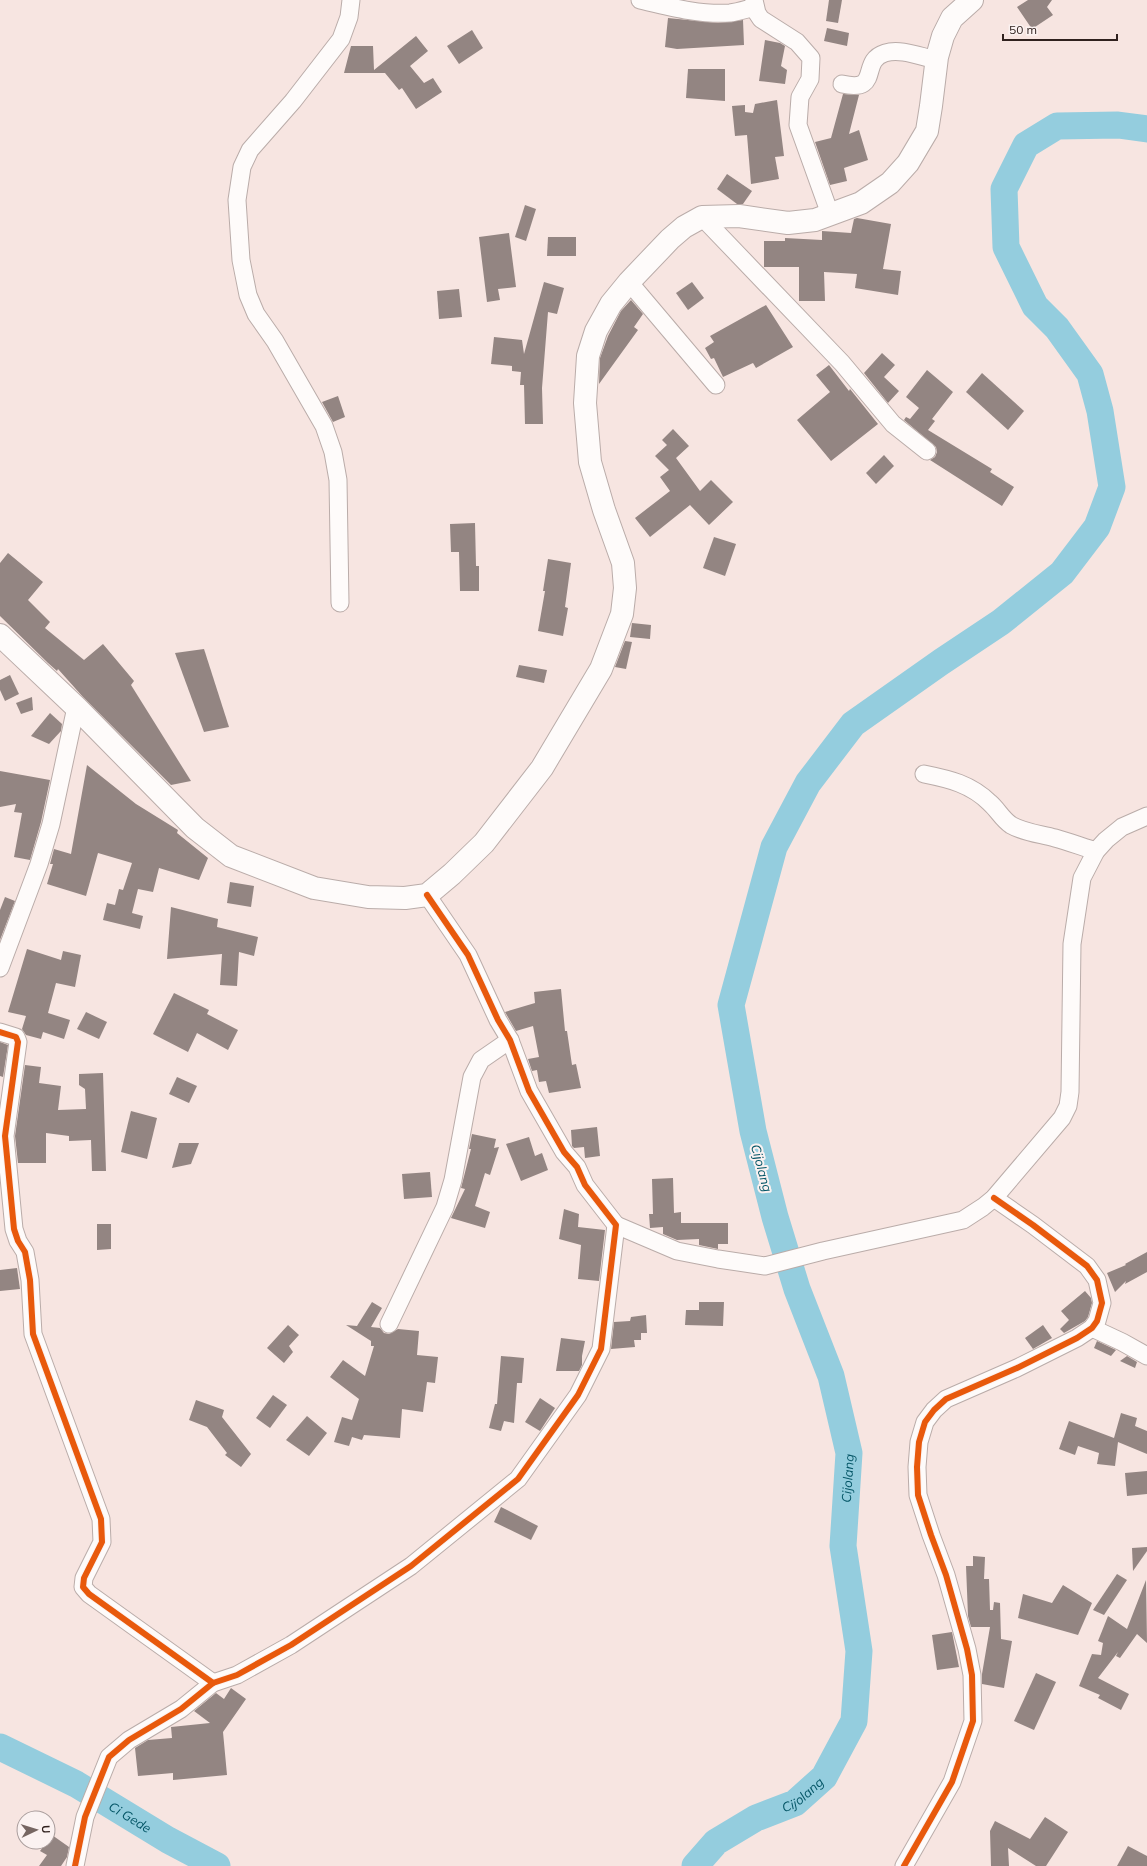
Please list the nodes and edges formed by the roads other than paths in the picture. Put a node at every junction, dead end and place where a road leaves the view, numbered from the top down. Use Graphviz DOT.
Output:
graph roads {
  1 [pos="351,0"];
  2 [pos="640,0"];
  3 [pos="972,0"];
  4 [pos="754,3"];
  5 [pos="936,60"];
  6 [pos="842,84"];
  7 [pos="830,214"];
  8 [pos="704,217"];
  9 [pos="628,282"];
  10 [pos="716,385"];
  11 [pos="927,451"];
  12 [pos="340,603"];
  13 [pos="0,635"];
  14 [pos="76,707"];
  15 [pos="924,774"];
  16 [pos="1147,816"];
  17 [pos="1096,851"];
  18 [pos="426,896"];
  19 [pos="0,968"];
  20 [pos="0,1032"];
  21 [pos="510,1040"];
  22 [pos="994,1198"];
  23 [pos="616,1225"];
  24 [pos="389,1324"];
  25 [pos="1092,1328"];
  26 [pos="1147,1356"];
  27 [pos="213,1683"];
  28 [pos="75,1866"];
  29 [pos="904,1866"];
  1 -- 12 [label="street"];
  2 -- 4 [label="street"];
  3 -- 5 [label="highway"];
  4 -- 7 [label="street"];
  5 -- 6 [label="street"];
  5 -- 7 [label="highway"];
  7 -- 8 [label="highway"];
  8 -- 9 [label="highway"];
  8 -- 11 [label="street"];
  9 -- 10 [label="street"];
  9 -- 18 [label="highway"];
  13 -- 14 [label="highway"];
  14 -- 18 [label="highway"];
  14 -- 19 [label="street"];
  15 -- 17 [label="street"];
  16 -- 17 [label="street"];
  17 -- 22 [label="street"];
  18 -- 21 [label="street"];
  20 -- 27 [label="street"];
  21 -- 23 [label="street"];
  21 -- 24 [label="street"];
  22 -- 23 [label="street"];
  22 -- 25 [label="street"];
  23 -- 27 [label="street"];
  25 -- 26 [label="street"];
  25 -- 29 [label="street"];
  27 -- 28 [label="street"];
}
